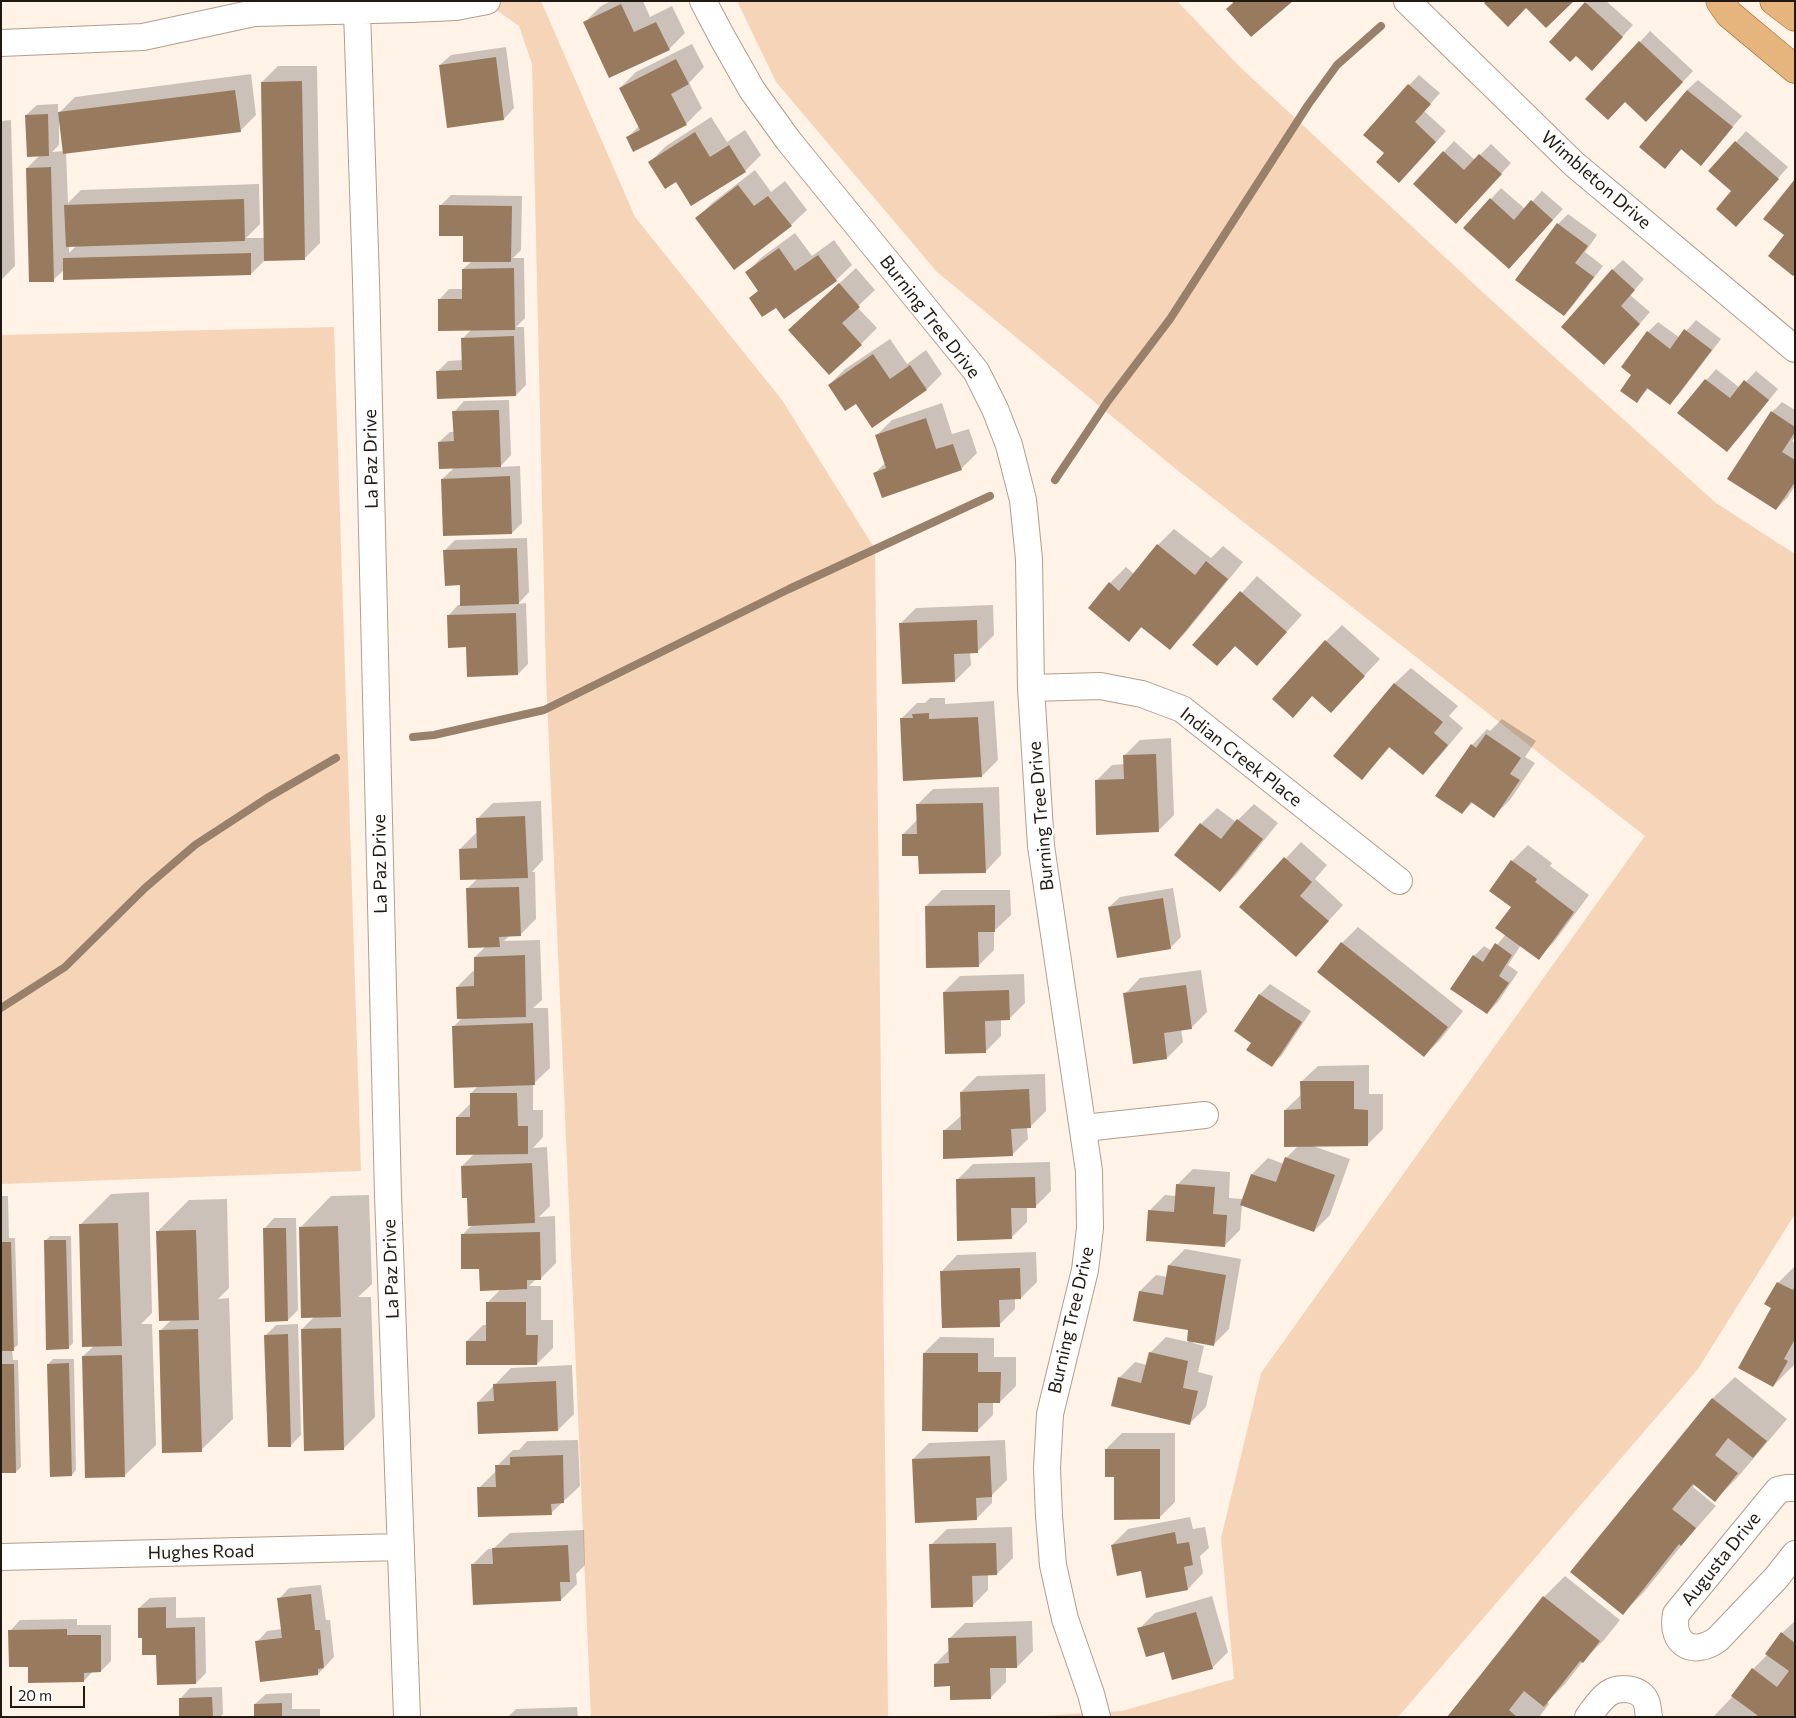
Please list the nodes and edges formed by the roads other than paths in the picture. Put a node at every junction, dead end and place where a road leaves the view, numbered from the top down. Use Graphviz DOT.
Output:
graph roads {
  1 [pos="486,1"];
  2 [pos="704,1"];
  3 [pos="1407,1"];
  4 [pos="1720,1"];
  5 [pos="1774,1"];
  6 [pos="357,11"];
  7 [pos="1795,17"];
  8 [pos="1,43"];
  9 [pos="1795,70"];
  10 [pos="1795,349"];
  11 [pos="1031,688"];
  12 [pos="1399,881"];
  13 [pos="1205,1115"];
  14 [pos="1084,1128"];
  15 [pos="1795,1488"];
  16 [pos="401,1547"];
  17 [pos="1795,1554"];
  18 [pos="1,1557"];
  19 [pos="1786,1585"];
  20 [pos="407,1717"];
  21 [pos="1097,1717"];
  22 [pos="1588,1717"];
  23 [pos="1649,1717"];
  1 -- 6 [label="street"];
  2 -- 11 [label="street, Burning Tree Drive"];
  3 -- 10 [label="street, Wimbleton Drive"];
  4 -- 9 [label="main road"];
  5 -- 7 [label="main road"];
  6 -- 8 [label="street"];
  6 -- 16 [label="street, La Paz Drive"];
  11 -- 12 [label="street, Indian Creek Place"];
  11 -- 14 [label="street, Burning Tree Drive"];
  13 -- 14 [label="street"];
  14 -- 21 [label="street, Burning Tree Drive"];
  15 -- 19 [label="street, Augusta Drive"];
  16 -- 18 [label="street, Hughes Road"];
  16 -- 20 [label="street, La Paz Drive"];
  17 -- 19 [label="street, Augusta Drive"];
  22 -- 23 [label="street"];
}
